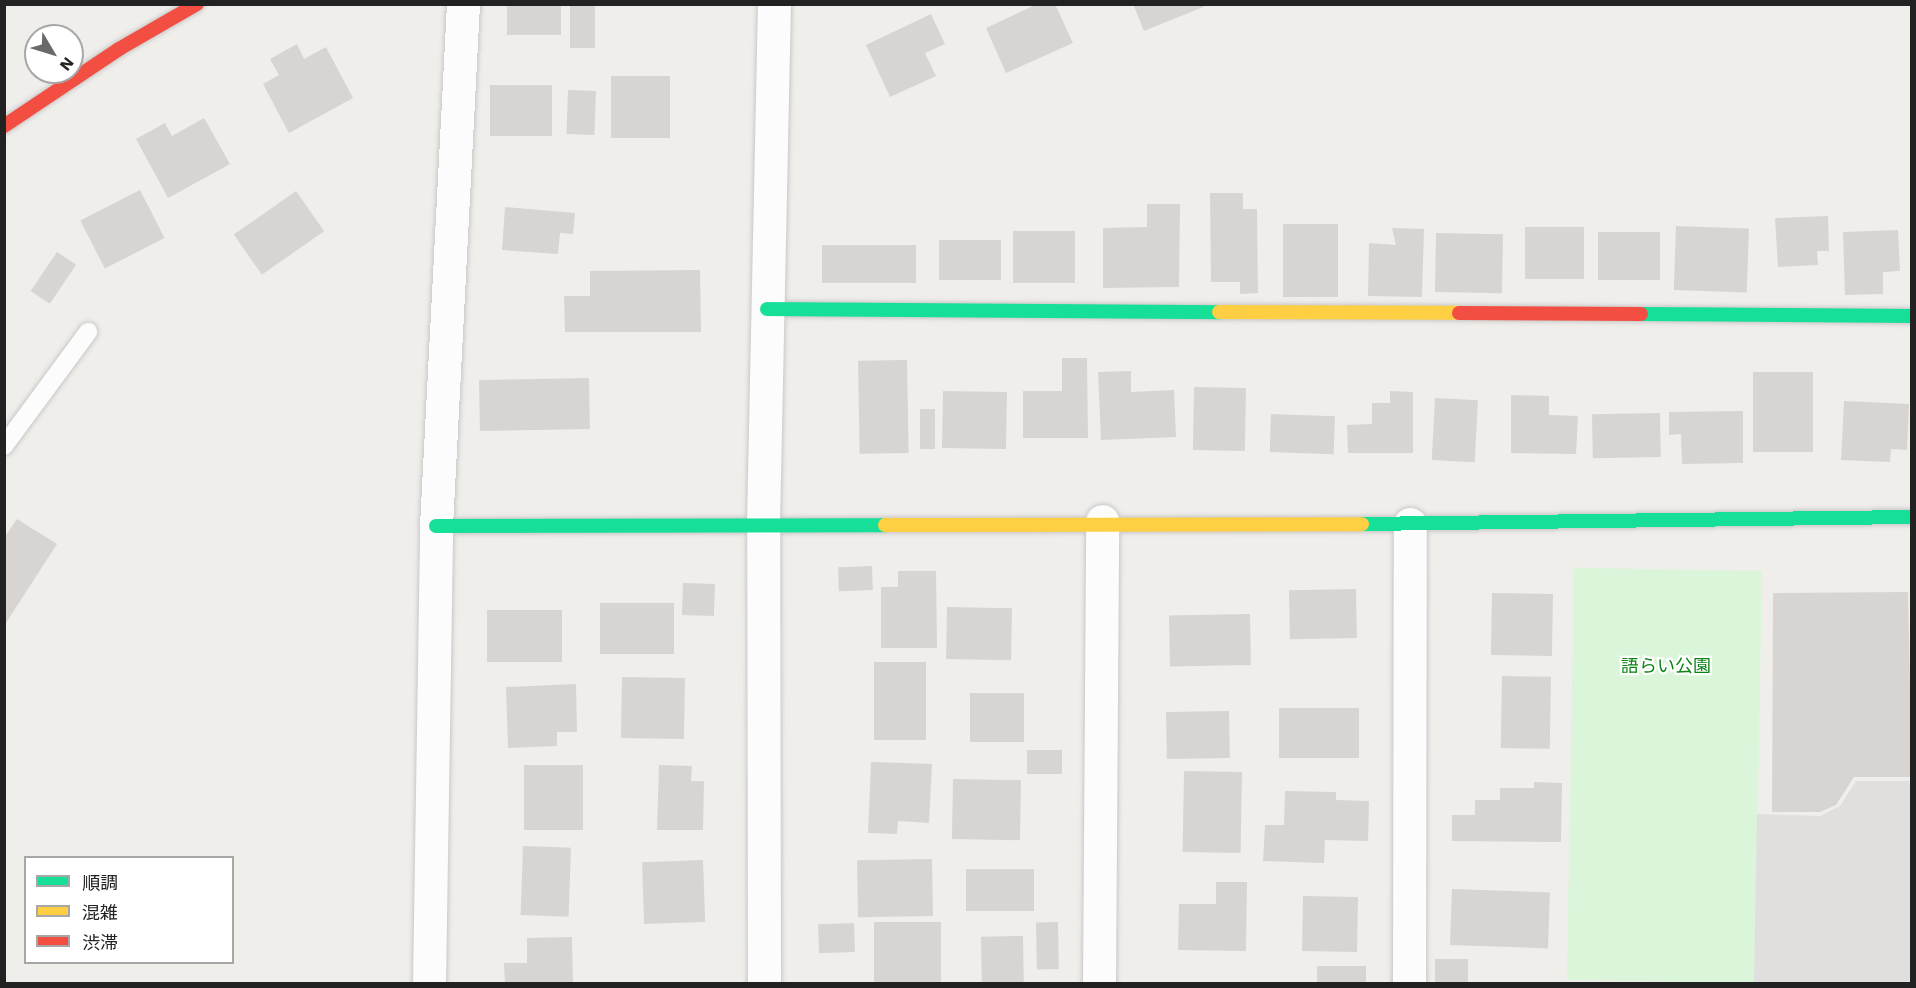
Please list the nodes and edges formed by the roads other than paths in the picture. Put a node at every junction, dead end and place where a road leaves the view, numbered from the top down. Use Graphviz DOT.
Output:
graph roads {
  1 [pos="197,4"];
  2 [pos="463,4"];
  3 [pos="774,4"];
  4 [pos="4,126"];
  5 [pos="767,309"];
  6 [pos="1911,316"];
  7 [pos="88,332"];
  8 [pos="4,446"];
  9 [pos="1911,517"];
  10 [pos="1102,521"];
  11 [pos="763,523"];
  12 [pos="1410,524"];
  13 [pos="436,526"];
  14 [pos="429,984"];
  15 [pos="764,984"];
  16 [pos="1099,984"];
  17 [pos="1409,984"];
  1 -- 4 [label="street"];
  2 -- 13 [label="street"];
  3 -- 5 [label="street"];
  5 -- 6 [label="street"];
  5 -- 11 [label="street"];
  7 -- 8 [label="lane"];
  9 -- 12 [label="street"];
  10 -- 11 [label="street"];
  10 -- 12 [label="street"];
  10 -- 16 [label="street"];
  11 -- 13 [label="street"];
  11 -- 15 [label="street"];
  12 -- 17 [label="street"];
  13 -- 14 [label="street"];
}
